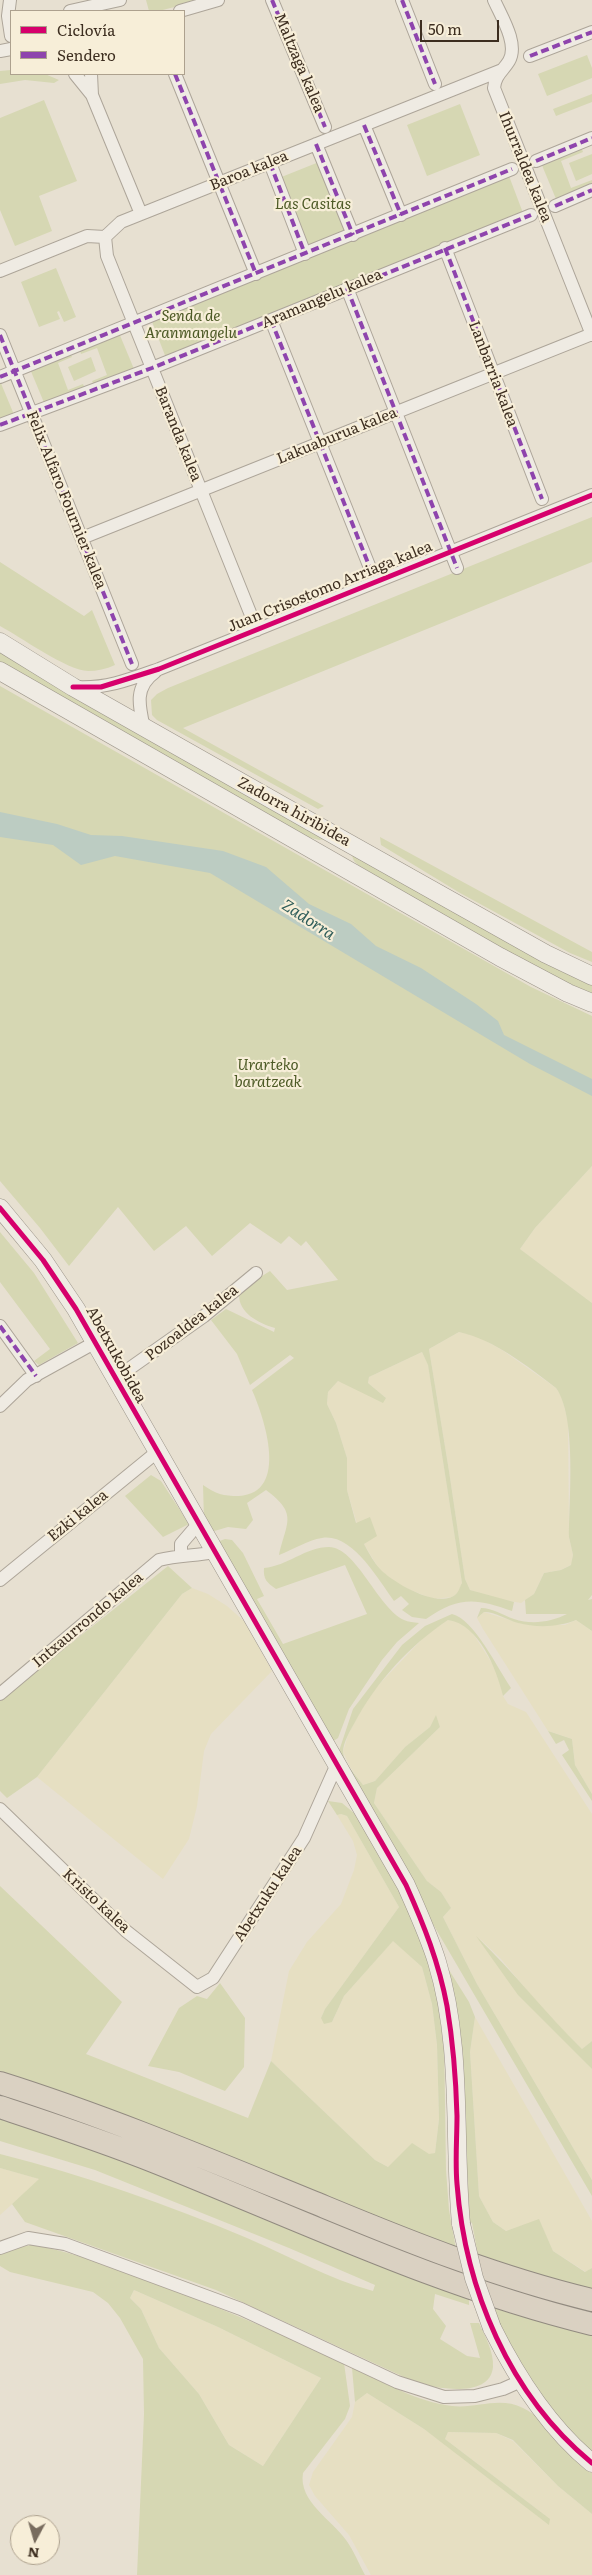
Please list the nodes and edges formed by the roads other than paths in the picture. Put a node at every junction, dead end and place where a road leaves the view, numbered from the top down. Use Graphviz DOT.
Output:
graph roads {
  1 [pos="10,0"];
  2 [pos="120,0"];
  3 [pos="218,0"];
  4 [pos="272,0"];
  5 [pos="402,0"];
  6 [pos="494,0"];
  7 [pos="77,10"];
  8 [pos="183,10"];
  9 [pos="8,27"];
  10 [pos="592,32"];
  11 [pos="530,56"];
  12 [pos="502,70"];
  13 [pos="75,75"];
  14 [pos="91,75"];
  15 [pos="174,75"];
  16 [pos="435,84"];
  17 [pos="92,95"];
  18 [pos="364,125"];
  19 [pos="325,127"];
  20 [pos="592,138"];
  21 [pos="316,144"];
  22 [pos="536,161"];
  23 [pos="270,163"];
  24 [pos="512,169"];
  25 [pos="219,183"];
  26 [pos="592,190"];
  27 [pos="554,206"];
  28 [pos="141,214"];
  29 [pos="401,215"];
  30 [pos="531,215"];
  31 [pos="352,235"];
  32 [pos="105,236"];
  33 [pos="445,248"];
  34 [pos="305,254"];
  35 [pos="0,271"];
  36 [pos="256,274"];
  37 [pos="347,288"];
  38 [pos="271,320"];
  39 [pos="134,322"];
  40 [pos="592,334"];
  41 [pos="0,336"];
  42 [pos="152,368"];
  43 [pos="14,372"];
  44 [pos="493,374"];
  45 [pos="0,377"];
  46 [pos="397,412"];
  47 [pos="30,413"];
  48 [pos="0,426"];
  49 [pos="319,443"];
  50 [pos="201,491"];
  51 [pos="592,495"];
  52 [pos="542,499"];
  53 [pos="82,538"];
  54 [pos="450,552"];
  55 [pos="370,568"];
  56 [pos="456,568"];
  57 [pos="257,630"];
  58 [pos="0,642"];
  59 [pos="132,664"];
  60 [pos="159,670"];
  61 [pos="0,671"];
  62 [pos="73,687"];
  63 [pos="144,728"];
  64 [pos="592,976"];
  65 [pos="592,1003"];
  66 [pos="0,1208"];
  67 [pos="256,1273"];
  68 [pos="0,1326"];
  69 [pos="94,1343"];
  70 [pos="126,1371"];
  71 [pos="31,1378"];
  72 [pos="0,1393"];
  73 [pos="0,1406"];
  74 [pos="156,1452"];
  75 [pos="199,1523"];
  76 [pos="215,1552"];
  77 [pos="181,1554"];
  78 [pos="0,1580"];
  79 [pos="0,1694"];
  80 [pos="337,1764"];
  81 [pos="0,1809"];
  82 [pos="197,1988"];
  83 [pos="0,2083"];
  84 [pos="0,2107"];
  85 [pos="0,2248"];
  86 [pos="592,2300"];
  87 [pos="592,2324"];
  88 [pos="521,2381"];
  89 [pos="592,2463"];
  1 -- 9 [label="street"];
  2 -- 7 [label="street"];
  3 -- 8 [label="street"];
  4 -- 19 [label="street, Maltzaga kalea"];
  5 -- 16 [label="street"];
  6 -- 12 [label="street, Ihurraldea kalea"];
  10 -- 11 [label="street"];
  12 -- 18 [label="street, Baroa kalea"];
  12 -- 40 [label="street, Ihurraldea kalea"];
  13 -- 17 [label="street"];
  14 -- 17 [label="street"];
  15 -- 25 [label="street"];
  17 -- 28 [label="street"];
  18 -- 21 [label="street, Baroa kalea"];
  18 -- 29 [label="street"];
  20 -- 22 [label="street"];
  21 -- 23 [label="street, Baroa kalea"];
  21 -- 31 [label="street"];
  23 -- 25 [label="street, Baroa kalea"];
  23 -- 34 [label="street"];
  24 -- 29 [label="street"];
  25 -- 28 [label="street, Baroa kalea"];
  25 -- 36 [label="street"];
  26 -- 27 [label="street"];
  28 -- 32 [label="street, Baroa kalea"];
  29 -- 31 [label="street"];
  30 -- 33 [label="street, Aramangelu kalea"];
  31 -- 34 [label="street"];
  32 -- 35 [label="street"];
  32 -- 39 [label="street, Baranda kalea"];
  33 -- 37 [label="street, Aramangelu kalea"];
  33 -- 44 [label="street, Lanbarria kalea"];
  34 -- 36 [label="street"];
  36 -- 39 [label="street"];
  37 -- 38 [label="street, Aramangelu kalea"];
  37 -- 46 [label="street"];
  38 -- 42 [label="street, Aramangelu kalea"];
  38 -- 49 [label="street"];
  39 -- 42 [label="street, Baranda kalea"];
  39 -- 43 [label="street"];
  40 -- 44 [label="street, Lakuaburua kalea"];
  41 -- 43 [label="street, Felix Alfaro Fournier kalea"];
  42 -- 47 [label="street, Aramangelu kalea"];
  42 -- 50 [label="street, Baranda kalea"];
  43 -- 45 [label="street"];
  43 -- 47 [label="street, Felix Alfaro Fournier kalea"];
  44 -- 46 [label="street, Lakuaburua kalea"];
  44 -- 52 [label="street, Lanbarria kalea"];
  46 -- 49 [label="street, Lakuaburua kalea"];
  46 -- 54 [label="street"];
  47 -- 48 [label="street, Aramangelu kalea"];
  47 -- 53 [label="street, Felix Alfaro Fournier kalea"];
  49 -- 50 [label="street, Lakuaburua kalea"];
  49 -- 55 [label="street"];
  50 -- 53 [label="street, Lakuaburua kalea"];
  50 -- 57 [label="street, Baranda kalea"];
  51 -- 54 [label="street, Juan Crisostomo Arriaga kalea"];
  53 -- 59 [label="street, Felix Alfaro Fournier kalea"];
  54 -- 56 [label="street"];
  54 -- 57 [label="street, Juan Crisostomo Arriaga kalea"];
  57 -- 60 [label="street, Juan Crisostomo Arriaga kalea"];
  58 -- 62 [label="street, Zadorra hiribidea"];
  60 -- 62 [label="street, Juan Crisostomo Arriaga kalea"];
  60 -- 63 [label="street, Juan Crisostomo Arriaga kalea"];
  61 -- 65 [label="street, Zadorra hiribidea"];
  62 -- 63 [label="street, Zadorra hiribidea"];
  63 -- 64 [label="street, Zadorra hiribidea"];
  66 -- 69 [label="street, Abetxukobidea"];
  67 -- 70 [label="street, Pozoaldea kalea"];
  68 -- 71 [label="street"];
  69 -- 71 [label="street"];
  69 -- 74 [label="street, Abetxukobidea"];
  71 -- 72 [label="street"];
  71 -- 73 [label="street"];
  74 -- 75 [label="street, Abetxukobidea"];
  74 -- 78 [label="street, Ezki kalea"];
  75 -- 76 [label="street, Abetxukobidea"];
  75 -- 77 [label="street"];
  76 -- 77 [label="street, Intxaurrondo kalea"];
  76 -- 80 [label="street, Abetxukobidea"];
  77 -- 79 [label="street, Intxaurrondo kalea"];
  80 -- 82 [label="street, Abetxuku kalea"];
  80 -- 88 [label="street, Abetxukobidea, bridge"];
  81 -- 82 [label="street, Kristo kalea"];
  83 -- 86 [label="highway"];
  84 -- 87 [label="highway"];
  85 -- 88 [label="street"];
  88 -- 89 [label="street, Abetxukobidea"];
}
